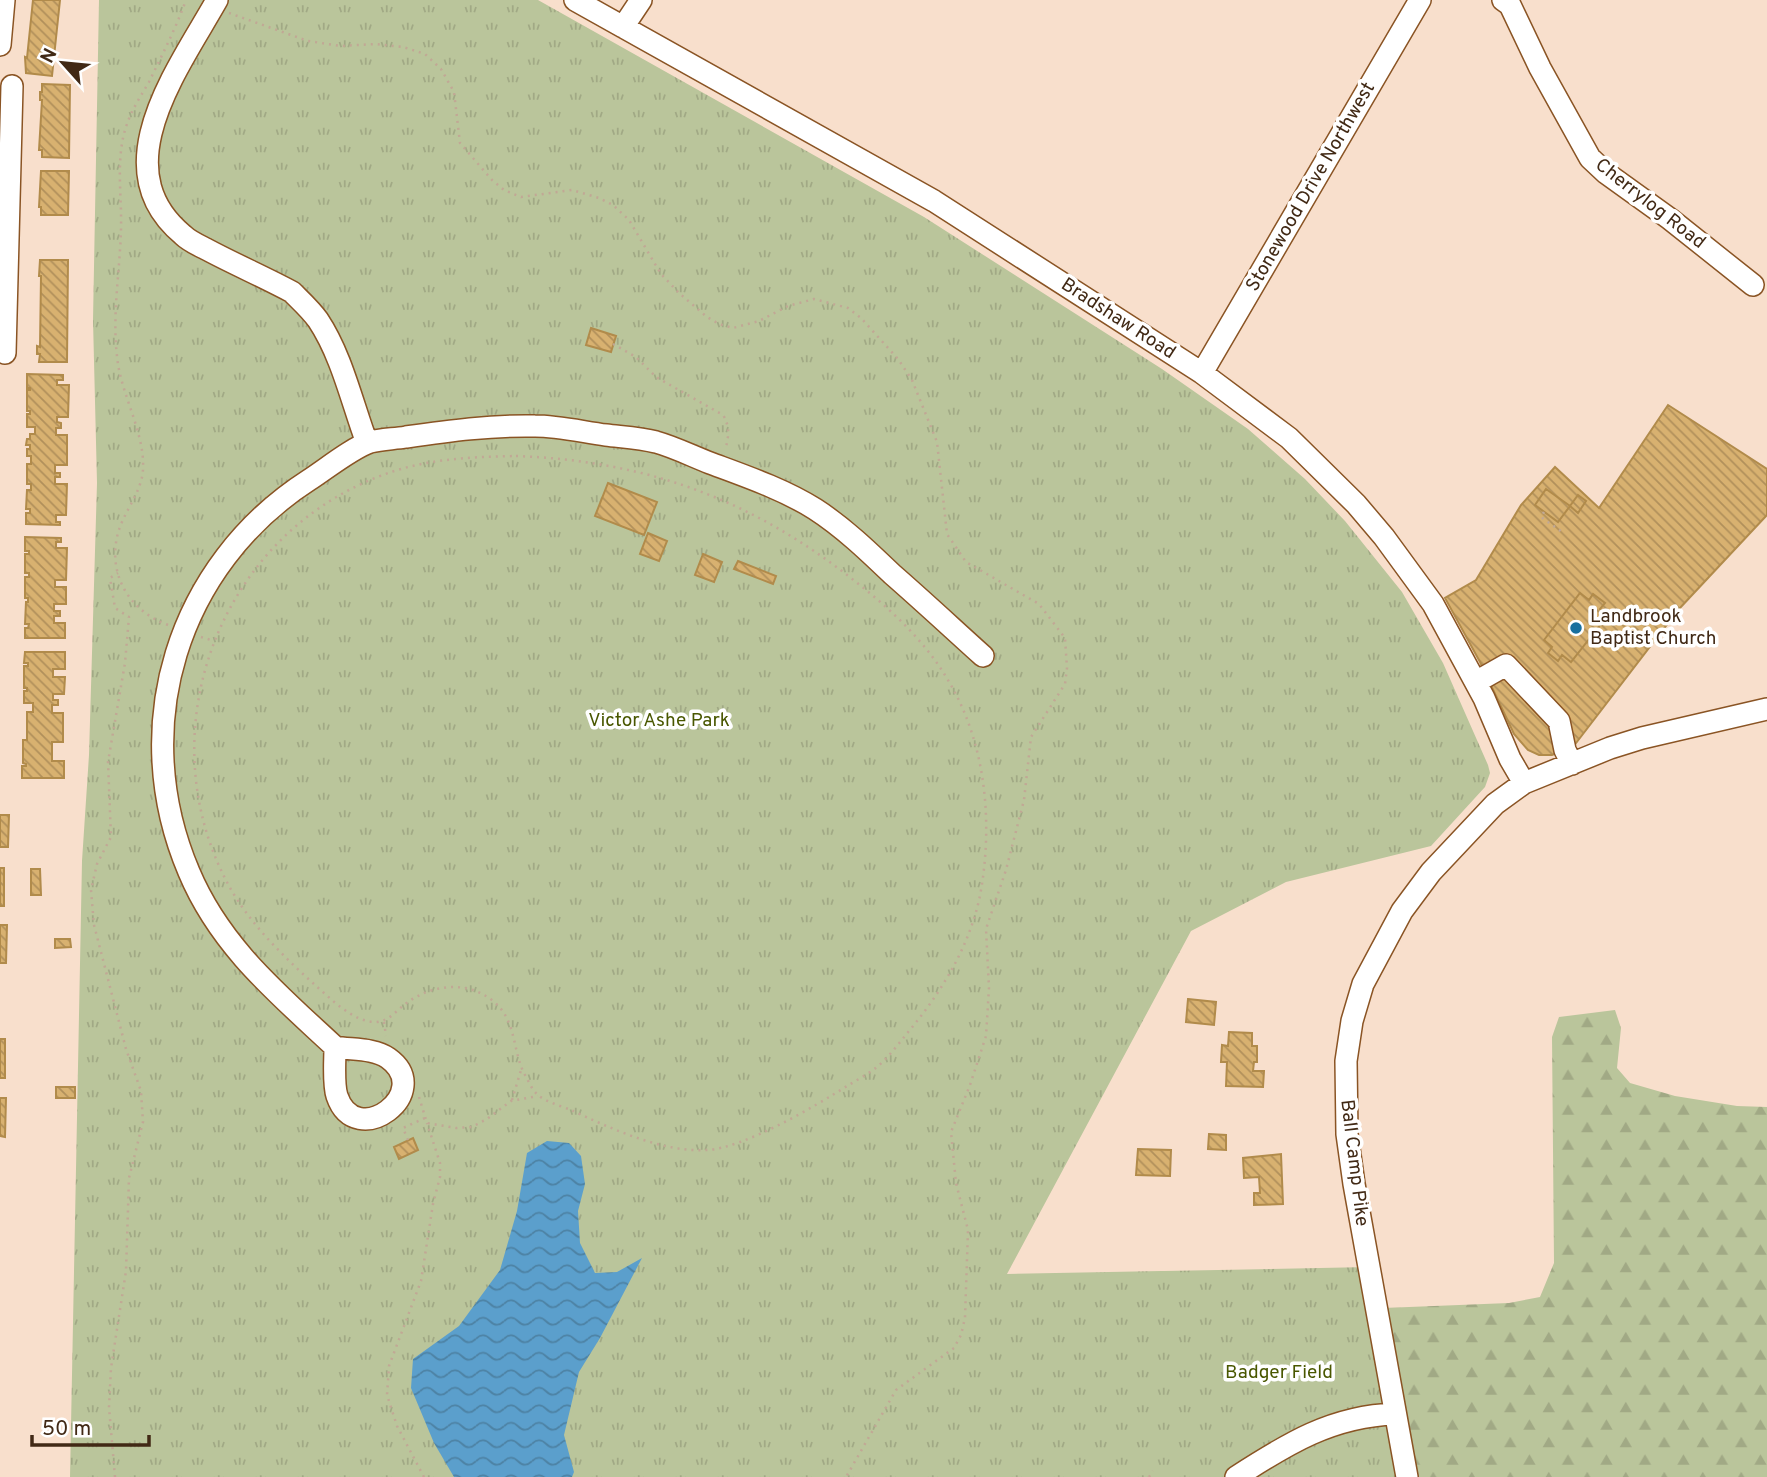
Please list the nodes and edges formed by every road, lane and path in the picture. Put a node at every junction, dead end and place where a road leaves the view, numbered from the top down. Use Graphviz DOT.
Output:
graph roads {
  1 [pos="5,0"];
  2 [pos="186,0"];
  3 [pos="575,0"];
  4 [pos="641,0"];
  5 [pos="1420,0"];
  6 [pos="1503,0"];
  7 [pos="215,3"];
  8 [pos="624,27"];
  9 [pos="0,45"];
  10 [pos="12,86"];
  11 [pos="3,229"];
  12 [pos="1753,285"];
  13 [pos="613,344"];
  14 [pos="5,354"];
  15 [pos="1202,373"];
  16 [pos="367,443"];
  17 [pos="720,466"];
  18 [pos="1544,512"];
  19 [pos="1562,532"];
  20 [pos="118,573"];
  21 [pos="183,630"];
  22 [pos="214,641"];
  23 [pos="983,656"];
  24 [pos="1476,682"];
  25 [pos="1767,709"];
  26 [pos="1572,764"];
  27 [pos="1524,783"];
  28 [pos="384,1021"];
  29 [pos="386,1042"];
  30 [pos="335,1047"];
  31 [pos="521,1070"];
  32 [pos="418,1092"];
  33 [pos="538,1096"];
  34 [pos="511,1101"];
  35 [pos="425,1118"];
  36 [pos="427,1123"];
  37 [pos="408,1140"];
  38 [pos="1395,1413"];
  39 [pos="1153,1471"];
  40 [pos="115,1477"];
  41 [pos="424,1477"];
  42 [pos="846,1477"];
  43 [pos="1149,1477"];
  44 [pos="1236,1477"];
  45 [pos="1407,1477"];
  1 -- 9 [label="street"];
  2 -- 20 [label="path"];
  3 -- 8 [label="street, Bradshaw Road"];
  4 -- 8 [label="street"];
  5 -- 15 [label="street, Stonewood Drive Northwest"];
  6 -- 12 [label="street, Cherrylog Road"];
  7 -- 16 [label="street"];
  7 -- 42 [label="path"];
  8 -- 15 [label="street, Bradshaw Road"];
  10 -- 11 [label="street"];
  11 -- 14 [label="street"];
  13 -- 17 [label="path"];
  15 -- 24 [label="street, Bradshaw Road"];
  16 -- 17 [label="street"];
  16 -- 21 [label="street"];
  17 -- 23 [label="street"];
  18 -- 19 [label="path"];
  20 -- 21 [label="path"];
  20 -- 40 [label="path"];
  21 -- 22 [label="path"];
  21 -- 30 [label="street"];
  22 -- 28 [label="path"];
  22 -- 33 [label="path"];
  24 -- 26 [label="street"];
  24 -- 27 [label="street, Bradshaw Road"];
  25 -- 26 [label="street, Ball Camp Pike"];
  26 -- 27 [label="street, Ball Camp Pike"];
  27 -- 38 [label="street, Ball Camp Pike"];
  28 -- 29 [label="path"];
  28 -- 31 [label="path"];
  31 -- 33 [label="path"];
  31 -- 34 [label="path"];
  32 -- 35 [label="path"];
  33 -- 34 [label="path"];
  34 -- 36 [label="path"];
  35 -- 36 [label="path"];
  35 -- 37 [label="path"];
  36 -- 41 [label="path"];
  38 -- 44 [label="street"];
  38 -- 45 [label="street, Ball Camp Pike"];
  39 -- 43 [label="path"];
}
